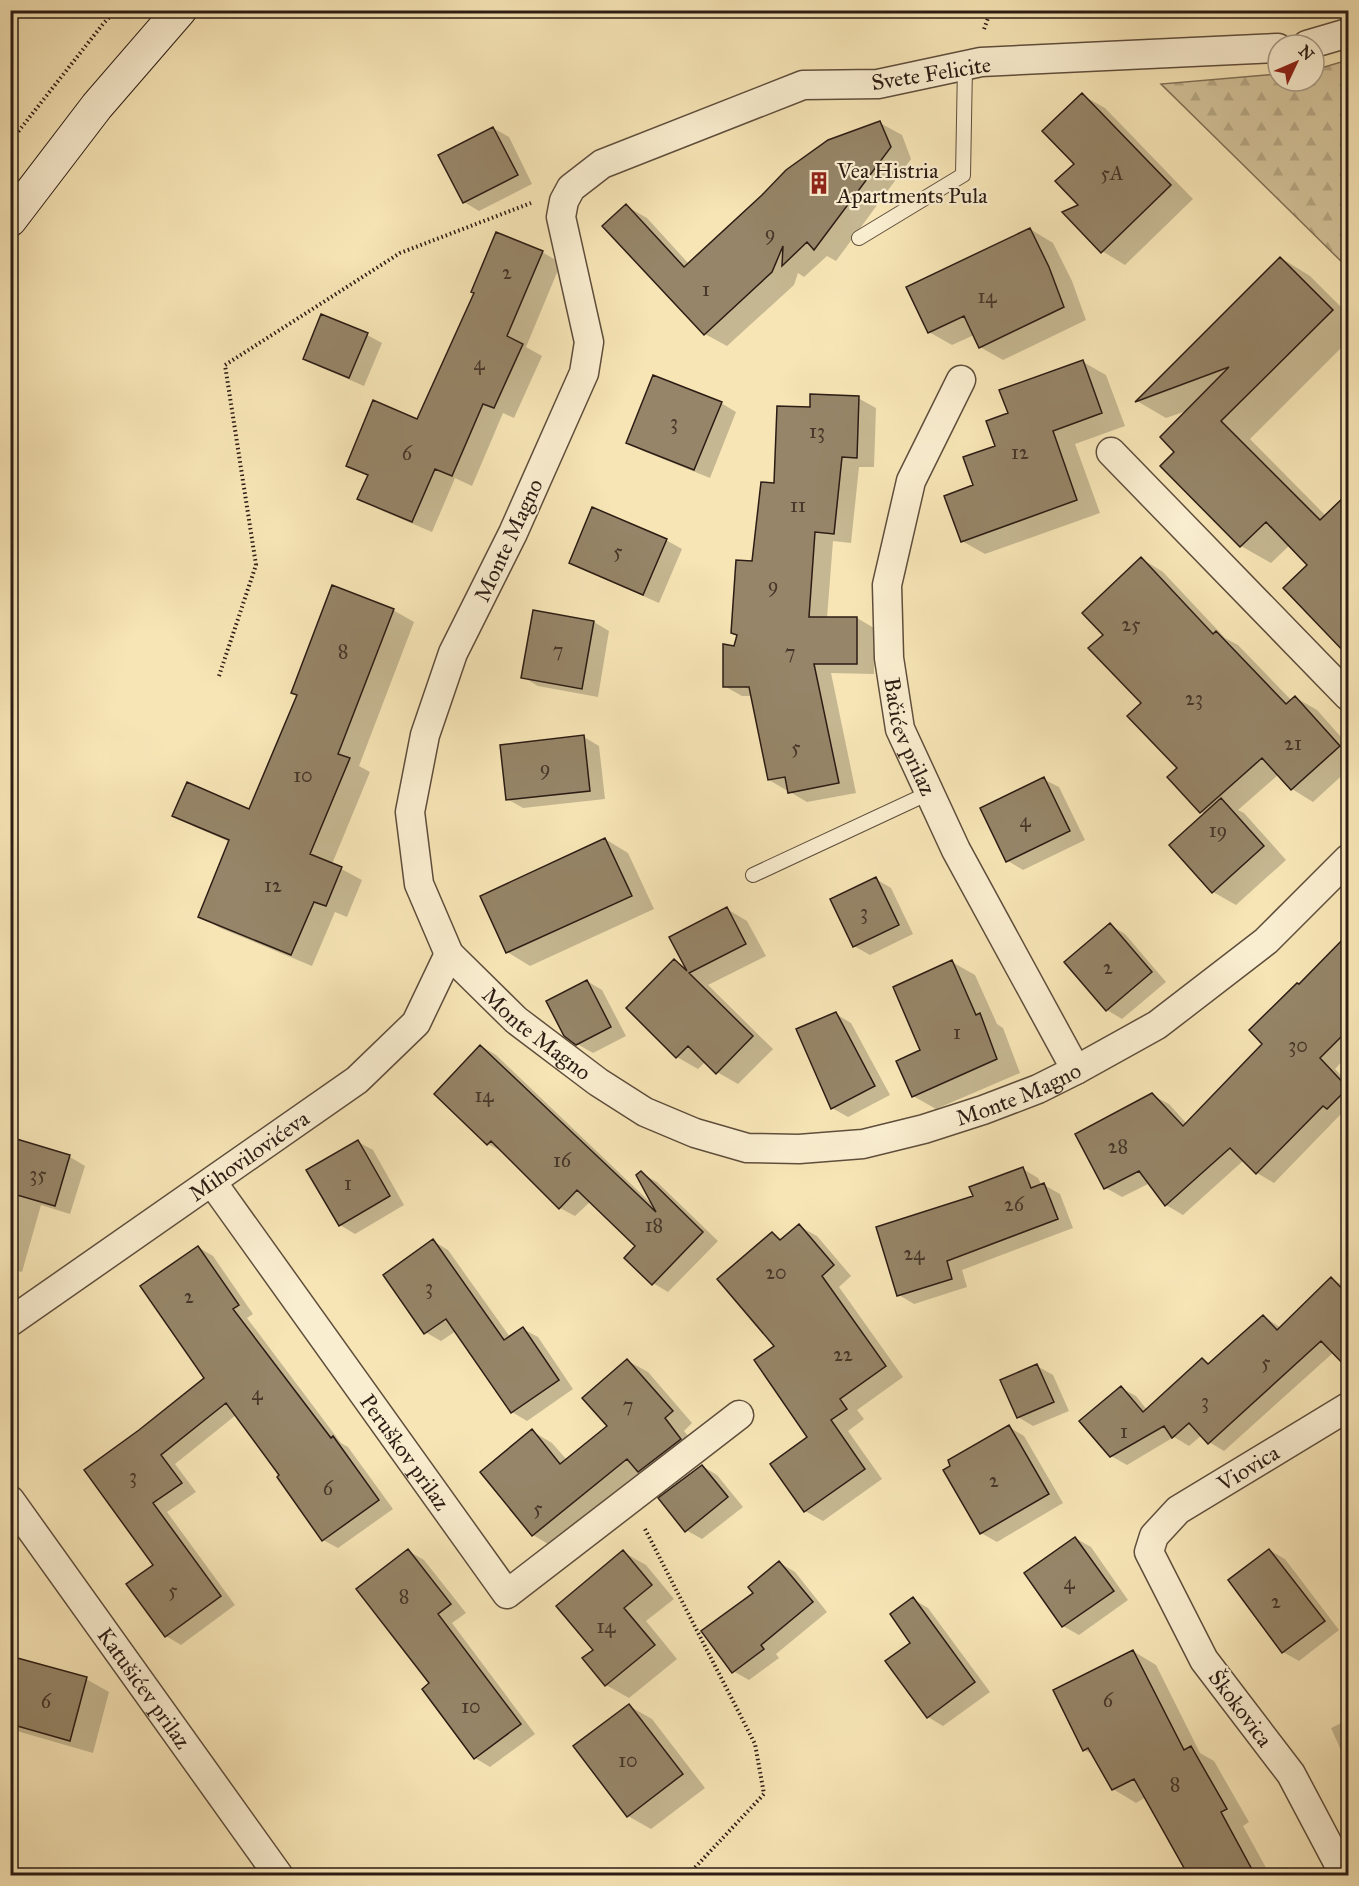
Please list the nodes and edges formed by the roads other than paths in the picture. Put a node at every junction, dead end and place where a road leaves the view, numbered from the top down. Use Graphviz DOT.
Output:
graph roads {
  1 [pos="180,10"];
  2 [pos="1348,33"];
  3 [pos="1326,39"];
  4 [pos="1266,49"];
  5 [pos="965,66"];
  6 [pos="571,188"];
  7 [pos="10,220"];
  8 [pos="860,238"];
  9 [pos="961,380"];
  10 [pos="1111,452"];
  11 [pos="1348,696"];
  12 [pos="929,793"];
  13 [pos="1348,859"];
  14 [pos="753,875"];
  15 [pos="449,954"];
  16 [pos="1076,1070"];
  17 [pos="212,1182"];
  18 [pos="10,1322"];
  19 [pos="1348,1407"];
  20 [pos="739,1414"];
  21 [pos="10,1500"];
  22 [pos="1154,1536"];
  23 [pos="279,1875"];
  24 [pos="1345,1875"];
  1 -- 7 [label="main road"];
  2 -- 3 [label="street"];
  4 -- 5 [label="street, Svete Felicite"];
  5 -- 6 [label="street, Svete Felicite"];
  5 -- 8 [label="lane"];
  6 -- 15 [label="street, Monte Magno"];
  9 -- 12 [label="street, Bačićev prilaz"];
  10 -- 11 [label="street"];
  12 -- 14 [label="lane"];
  12 -- 16 [label="street, Bačićev prilaz"];
  13 -- 16 [label="street, Monte Magno"];
  15 -- 16 [label="street, Monte Magno"];
  15 -- 17 [label="street, Mihovilovićeva"];
  17 -- 18 [label="street, Mihovilovićeva"];
  17 -- 20 [label="street, Peruškov prilaz"];
  19 -- 22 [label="street, Viovica"];
  21 -- 23 [label="street, Katušićev prilaz"];
  22 -- 24 [label="street, Škokovica"];
}
